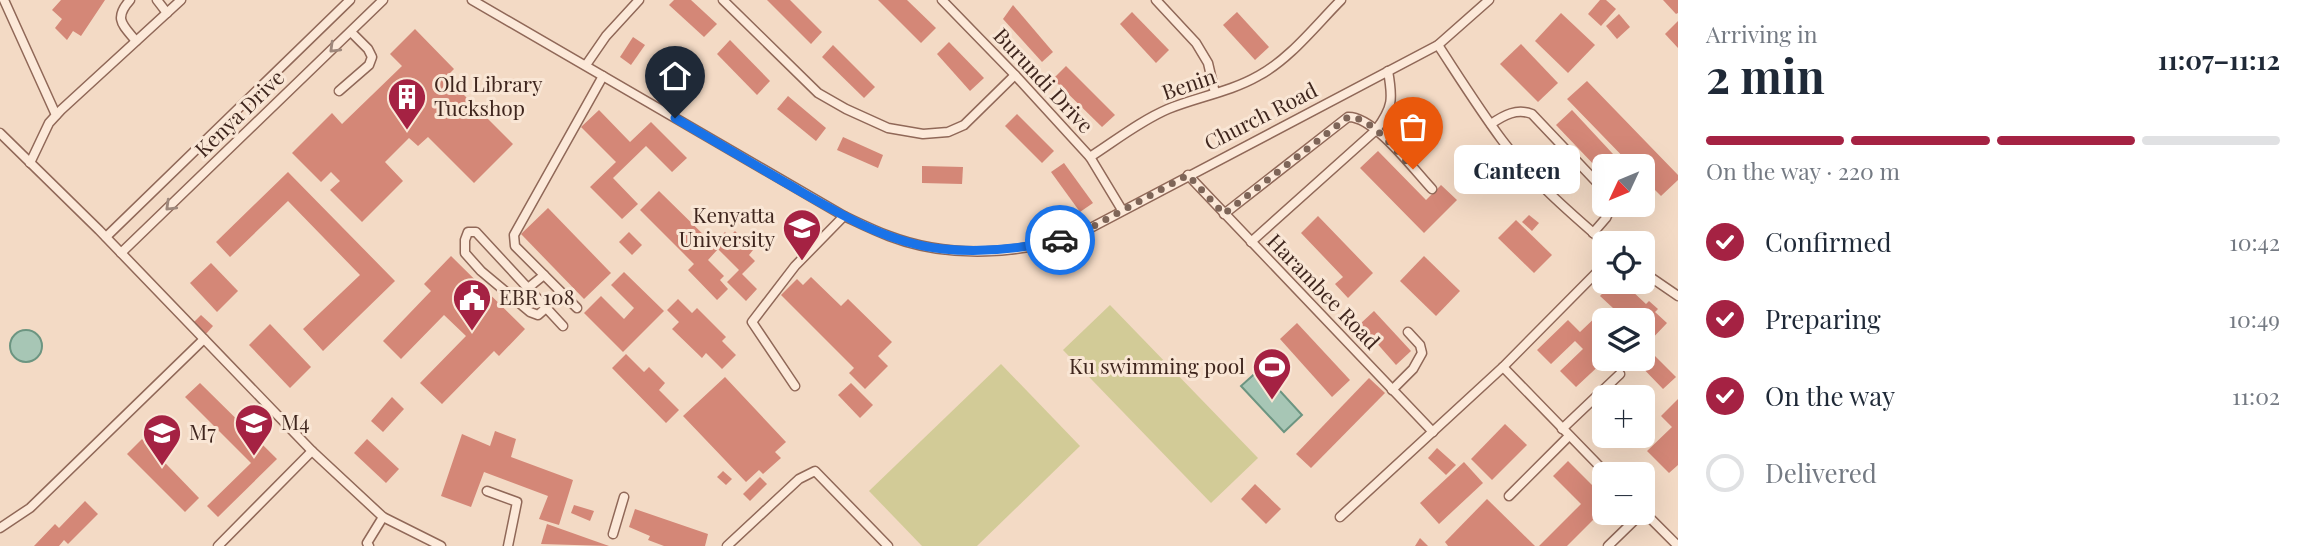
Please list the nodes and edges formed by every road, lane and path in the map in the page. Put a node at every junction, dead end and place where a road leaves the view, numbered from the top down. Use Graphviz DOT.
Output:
graph roads {
  1 [pos="4,0"];
  2 [pos="130,0"];
  3 [pos="157,0"];
  4 [pos="181,0"];
  5 [pos="350,0"];
  6 [pos="383,0"];
  7 [pos="472,0"];
  8 [pos="639,0"];
  9 [pos="723,0"];
  10 [pos="942,0"];
  11 [pos="1156,0"];
  12 [pos="1341,0"];
  13 [pos="1489,0"];
  14 [pos="167,13"];
  15 [pos="351,32"];
  16 [pos="136,41"];
  17 [pos="1438,45"];
  18 [pos="586,65"];
  19 [pos="1388,71"];
  20 [pos="1015,75"];
  21 [pos="603,76"];
  22 [pos="340,91"];
  23 [pos="1215,93"];
  24 [pos="56,115"];
  25 [pos="1491,124"];
  26 [pos="1376,130"];
  27 [pos="1,137"];
  28 [pos="1090,157"];
  29 [pos="30,163"];
  30 [pos="1188,175"];
  31 [pos="1592,177"];
  32 [pos="1432,189"];
  33 [pos="1122,211"];
  34 [pos="1224,214"];
  35 [pos="844,216"];
  36 [pos="1606,217"];
  37 [pos="1595,231"];
  38 [pos="1592,232"];
  39 [pos="106,237"];
  40 [pos="1251,242"];
  41 [pos="121,253"];
  42 [pos="544,275"];
  43 [pos="1592,277"];
  44 [pos="1655,280"];
  45 [pos="528,288"];
  46 [pos="1678,296"];
  47 [pos="546,308"];
  48 [pos="577,308"];
  49 [pos="563,326"];
  50 [pos="1408,332"];
  51 [pos="204,339"];
  52 [pos="1503,367"];
  53 [pos="1620,374"];
  54 [pos="795,386"];
  55 [pos="1392,390"];
  56 [pos="1562,429"];
  57 [pos="1433,432"];
  58 [pos="1569,436"];
  59 [pos="312,451"];
  60 [pos="1595,462"];
  61 [pos="487,491"];
  62 [pos="1509,496"];
  63 [pos="624,497"];
  64 [pos="383,517"];
  65 [pos="1340,517"];
  66 [pos="1655,524"];
  67 [pos="1629,525"];
  68 [pos="0,528"];
  69 [pos="613,534"];
  70 [pos="1677,544"];
  71 [pos="218,546"];
  72 [pos="369,546"];
  73 [pos="440,546"];
  74 [pos="508,546"];
  75 [pos="727,546"];
  76 [pos="888,546"];
  77 [pos="1608,546"];
  1 -- 24 [label="lane"];
  2 -- 16 [label="lane"];
  3 -- 14 [label="lane"];
  4 -- 14 [label="lane"];
  5 -- 39 [label="lane, Kenya Drive"];
  6 -- 15 [label="lane, Kenya Drive"];
  7 -- 18 [label="lane, Church Road"];
  8 -- 18 [label="lane"];
  9 -- 20 [label="lane"];
  10 -- 20 [label="lane, Burundi Drive"];
  11 -- 23 [label="lane"];
  12 -- 23 [label="lane, Benin"];
  13 -- 17 [label="lane, Church Road"];
  14 -- 16 [label="lane"];
  15 -- 22 [label="lane"];
  15 -- 41 [label="lane, Kenya Drive, one-way"];
  16 -- 24 [label="lane"];
  17 -- 19 [label="lane, Church Road"];
  17 -- 25 [label="lane"];
  18 -- 21 [label="lane, Church Road"];
  19 -- 26 [label="lane"];
  19 -- 30 [label="lane, Church Road"];
  20 -- 28 [label="lane, Burundi Drive"];
  21 -- 35 [label="lane, Church Road"];
  21 -- 42 [label="lane"];
  23 -- 28 [label="lane, Benin"];
  24 -- 29 [label="lane"];
  25 -- 31 [label="lane"];
  25 -- 38 [label="lane"];
  26 -- 32 [label="lane"];
  26 -- 34 [label="lane"];
  26 -- 40 [label="lane"];
  27 -- 29 [label="lane"];
  28 -- 33 [label="lane"];
  29 -- 39 [label="lane"];
  30 -- 33 [label="lane, Church Road"];
  30 -- 34 [label="lane, Harambee Road"];
  33 -- 35 [label="lane, Church Road"];
  34 -- 40 [label="lane, Harambee Road"];
  35 -- 54 [label="lane"];
  36 -- 37 [label="lane"];
  39 -- 41 [label="lane"];
  40 -- 55 [label="lane, Harambee Road"];
  41 -- 51 [label="lane"];
  42 -- 45 [label="lane"];
  42 -- 48 [label="lane"];
  43 -- 52 [label="lane"];
  44 -- 46 [label="lane"];
  45 -- 47 [label="lane"];
  45 -- 47 [label="lane"];
  47 -- 49 [label="lane"];
  50 -- 55 [label="lane"];
  51 -- 59 [label="lane"];
  51 -- 68 [label="lane"];
  52 -- 56 [label="lane"];
  52 -- 57 [label="lane"];
  53 -- 56 [label="lane"];
  55 -- 57 [label="lane, Harambee Road"];
  56 -- 58 [label="lane"];
  57 -- 65 [label="lane"];
  58 -- 60 [label="lane"];
  58 -- 62 [label="lane"];
  59 -- 64 [label="lane"];
  59 -- 71 [label="lane"];
  61 -- 74 [label="lane"];
  63 -- 69 [label="lane"];
  64 -- 72 [label="lane"];
  64 -- 73 [label="lane"];
  66 -- 70 [label="lane"];
  67 -- 77 [label="lane"];
  75 -- 76 [label="lane"];
}
